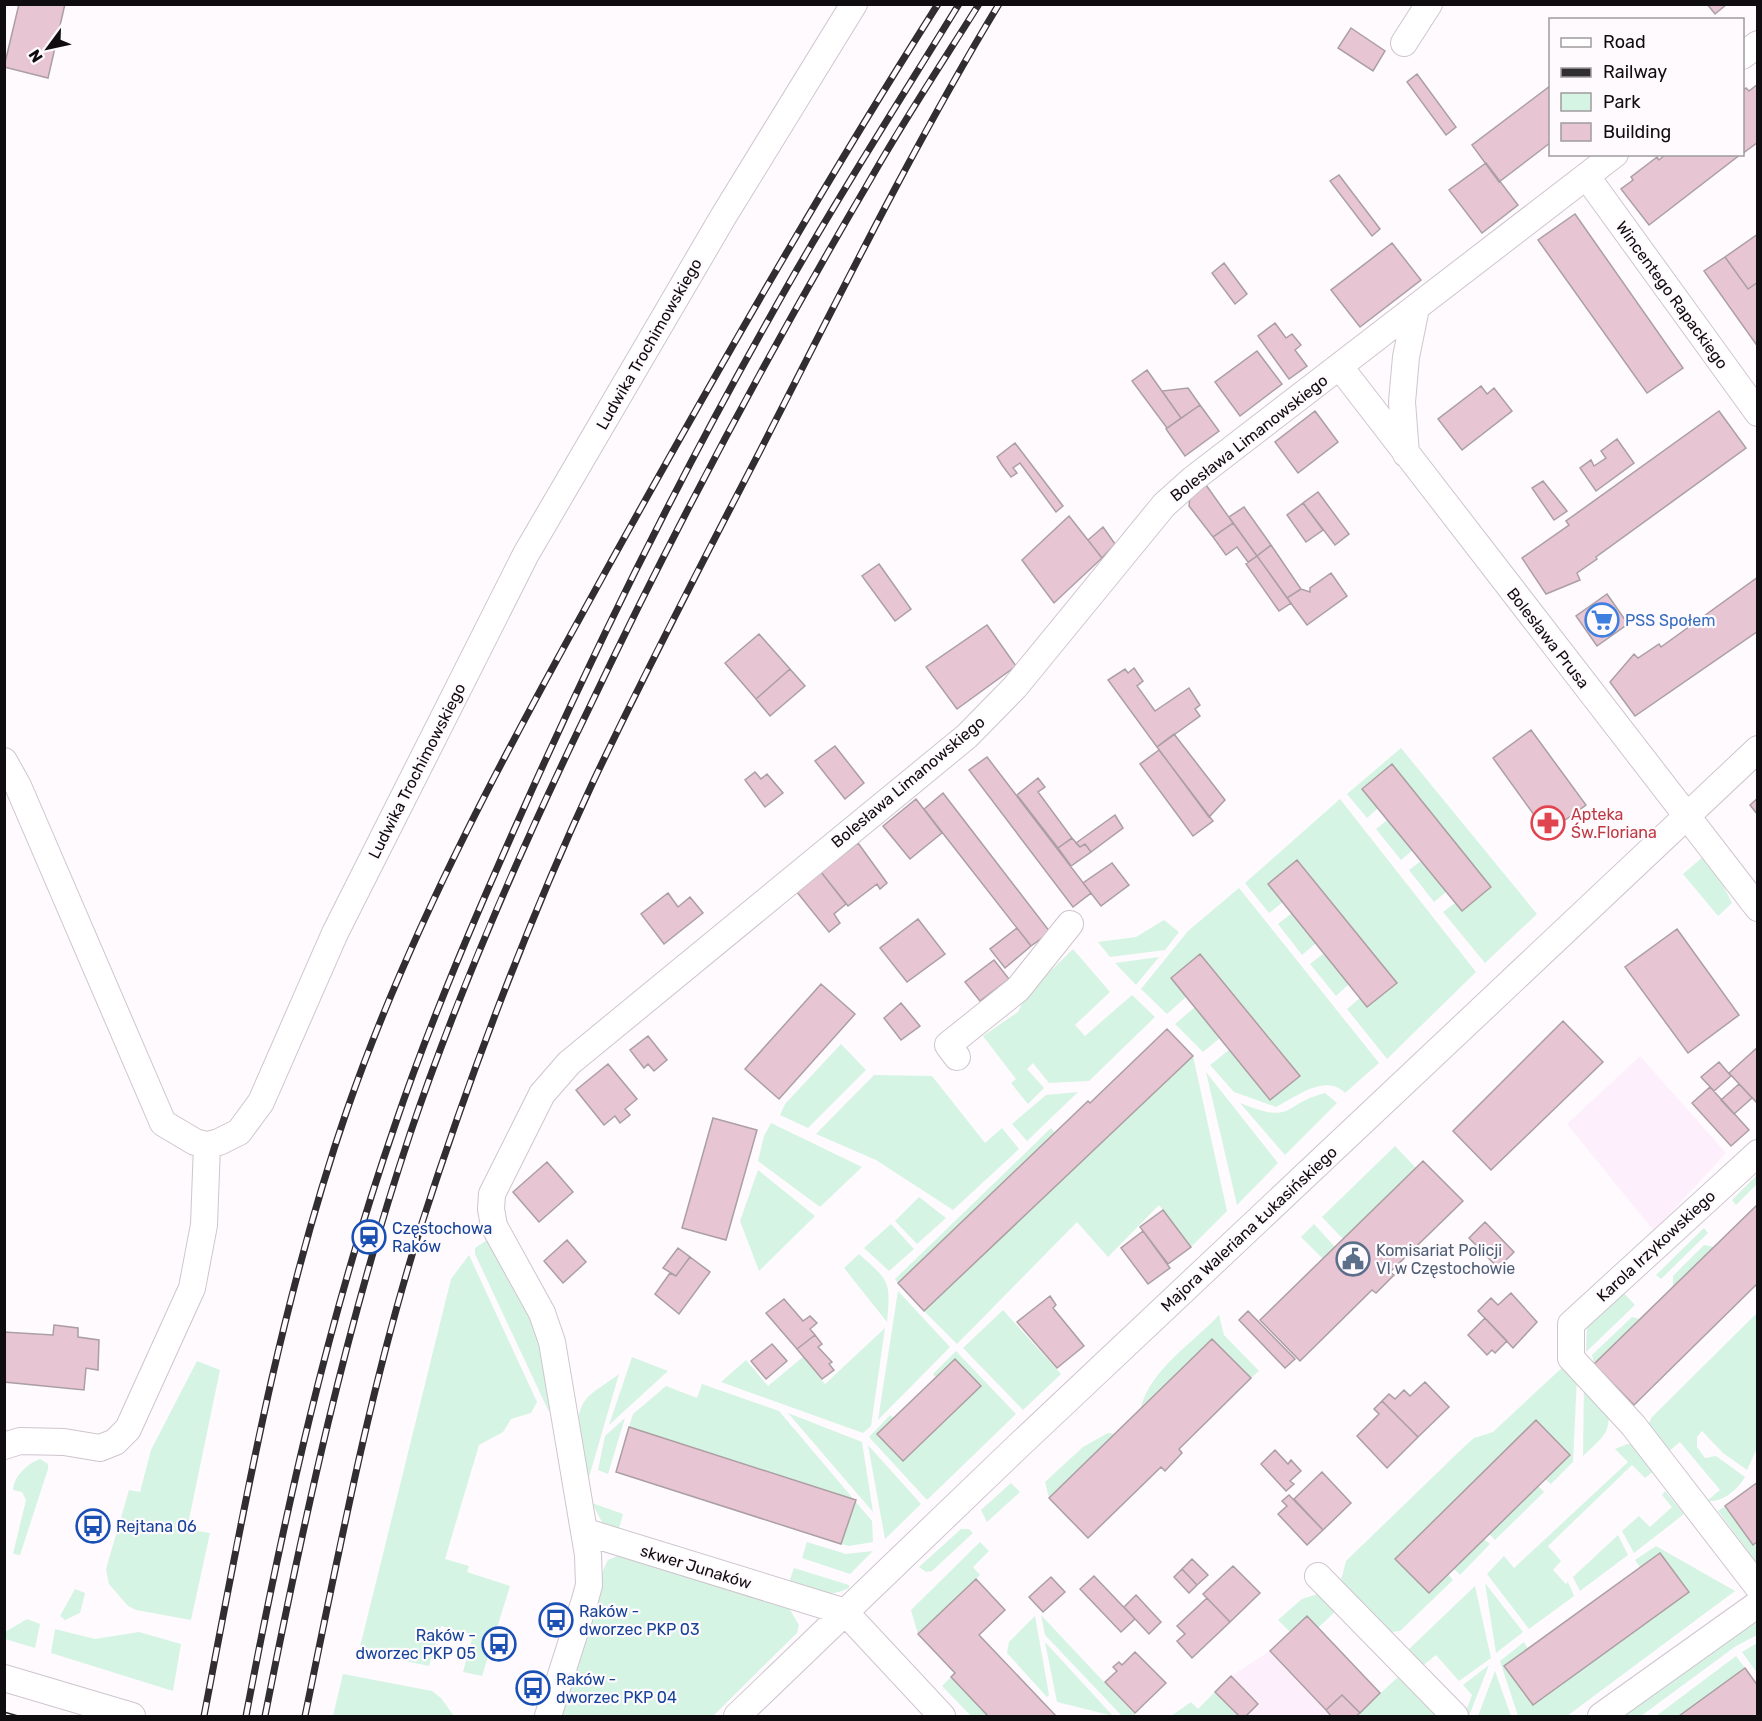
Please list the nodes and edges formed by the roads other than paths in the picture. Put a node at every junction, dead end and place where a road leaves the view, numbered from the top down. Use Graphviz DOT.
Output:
graph roads {
  1 [pos="854,4"];
  2 [pos="1429,4"];
  3 [pos="1404,43"];
  4 [pos="1758,44"];
  5 [pos="1744,55"];
  6 [pos="1613,156"];
  7 [pos="1587,177"];
  8 [pos="1416,308"];
  9 [pos="1340,367"];
  10 [pos="1758,413"];
  11 [pos="1407,454"];
  12 [pos="1758,749"];
  13 [pos="4,761"];
  14 [pos="1686,818"];
  15 [pos="1758,908"];
  16 [pos="1070,924"];
  17 [pos="957,1057"];
  18 [pos="207,1145"];
  19 [pos="1758,1153"];
  20 [pos="4,1446"];
  21 [pos="586,1532"];
  22 [pos="1318,1576"];
  23 [pos="1758,1587"];
  24 [pos="1758,1604"];
  25 [pos="845,1612"];
  26 [pos="4,1678"];
  27 [pos="132,1716"];
  28 [pos="548,1716"];
  29 [pos="737,1716"];
  30 [pos="942,1716"];
  31 [pos="1455,1716"];
  32 [pos="1601,1716"];
  1 -- 18 [label="street, Ludwika Trochimowskiego"];
  2 -- 3 [label="street"];
  4 -- 5 [label="street"];
  6 -- 7 [label="street, Bolesława Limanowskiego"];
  7 -- 8 [label="street, Bolesława Limanowskiego"];
  7 -- 10 [label="street, Wincentego Rapackiego"];
  8 -- 9 [label="street, Bolesława Limanowskiego"];
  8 -- 11 [label="street"];
  9 -- 11 [label="street, Bolesława Prusa"];
  9 -- 21 [label="street, Bolesława Limanowskiego"];
  11 -- 14 [label="street, Bolesława Prusa"];
  12 -- 14 [label="street, Majora Waleriana Łukasińskiego"];
  13 -- 18 [label="street"];
  14 -- 15 [label="street, Bolesława Prusa"];
  14 -- 25 [label="street, Majora Waleriana Łukasińskiego"];
  16 -- 17 [label="street"];
  18 -- 20 [label="street"];
  19 -- 23 [label="street, Karola Irzykowskiego"];
  21 -- 25 [label="street, skwer Junaków"];
  21 -- 28 [label="street"];
  22 -- 31 [label="street"];
  24 -- 32 [label="street"];
  25 -- 29 [label="street"];
  25 -- 30 [label="street"];
  26 -- 27 [label="street"];
}
